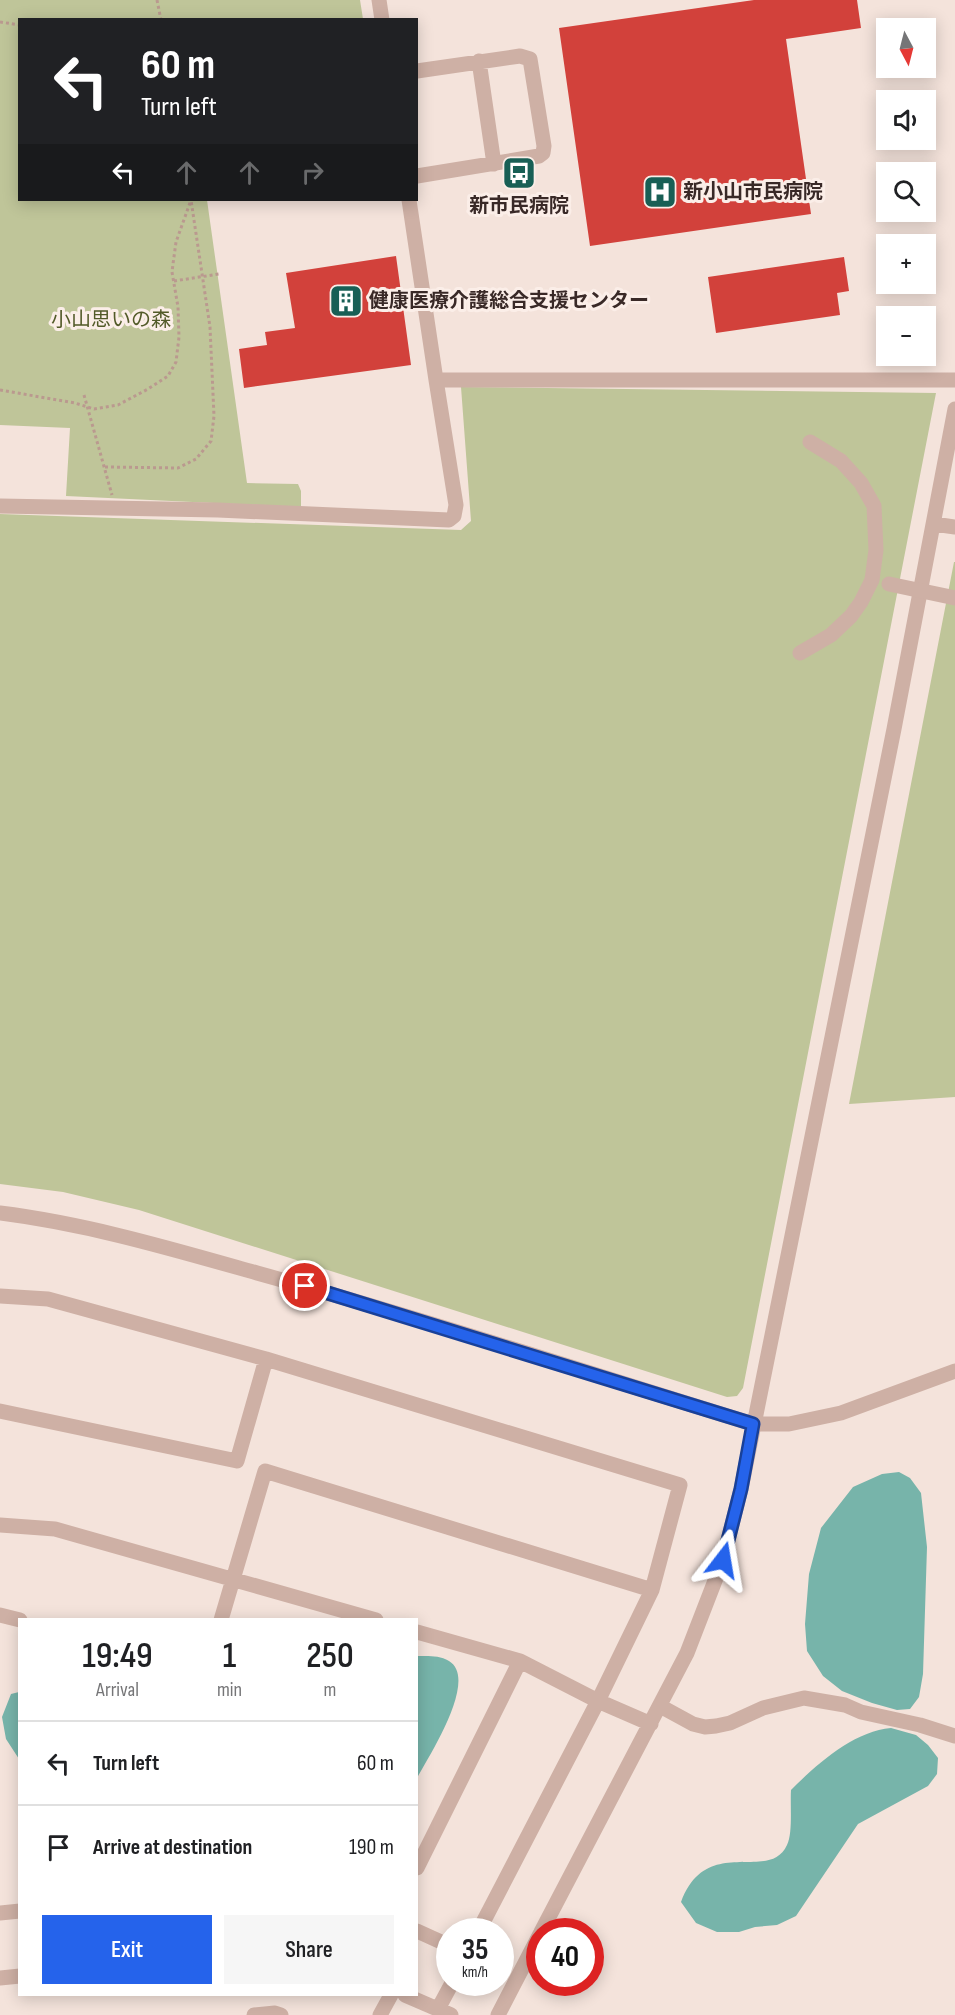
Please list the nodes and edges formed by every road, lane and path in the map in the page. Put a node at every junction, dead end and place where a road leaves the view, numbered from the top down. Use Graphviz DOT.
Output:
graph roads {
  1 [pos="157,0"];
  2 [pos="379,0"];
  3 [pos="161,18"];
  4 [pos="382,18"];
  5 [pos="0,22"];
  6 [pos="18,25"];
  7 [pos="479,61"];
  8 [pos="418,71"];
  9 [pos="494,164"];
  10 [pos="418,176"];
  11 [pos="191,201"];
  12 [pos="191,201"];
  13 [pos="409,201"];
  14 [pos="219,274"];
  15 [pos="202,277"];
  16 [pos="174,281"];
  17 [pos="436,380"];
  18 [pos="955,380"];
  19 [pos="0,390"];
  20 [pos="84,395"];
  21 [pos="87,407"];
  22 [pos="955,409"];
  23 [pos="810,442"];
  24 [pos="105,467"];
  25 [pos="113,499"];
  26 [pos="0,506"];
  27 [pos="934,524"];
  28 [pos="955,527"];
  29 [pos="872,579"];
  30 [pos="955,598"];
  31 [pos="800,653"];
  32 [pos="0,1213"];
  33 [pos="0,1296"];
  34 [pos="266,1359"];
  35 [pos="955,1371"];
  36 [pos="0,1411"];
  37 [pos="753,1424"];
  38 [pos="0,1525"];
  39 [pos="234,1580"];
  40 [pos="652,1590"];
  41 [pos="0,1615"];
  42 [pos="222,1618"];
  43 [pos="369,1618"];
  44 [pos="18,1620"];
  45 [pos="418,1632"];
  46 [pos="520,1661"];
  47 [pos="598,1701"];
  48 [pos="660,1706"];
  49 [pos="651,1724"];
  50 [pos="955,1736"];
  51 [pos="423,1844"];
  52 [pos="418,1864"];
  53 [pos="18,1911"];
  54 [pos="0,1913"];
  55 [pos="485,1918"];
  56 [pos="548,1918"];
  57 [pos="418,1931"];
  58 [pos="436,1940"];
  59 [pos="526,1960"];
  60 [pos="18,1976"];
  61 [pos="0,1978"];
  62 [pos="390,1996"];
  63 [pos="407,1996"];
  64 [pos="448,1996"];
  65 [pos="444,2012"];
  66 [pos="254,2015"];
  67 [pos="281,2015"];
  68 [pos="380,2015"];
  69 [pos="498,2015"];
  1 -- 3 [label="path"];
  2 -- 4 [label="street"];
  5 -- 6 [label="path"];
  7 -- 8 [label="street"];
  7 -- 9 [label="street"];
  7 -- 9 [label="street"];
  9 -- 10 [label="street"];
  11 -- 15 [label="path"];
  12 -- 16 [label="path"];
  13 -- 17 [label="street"];
  14 -- 15 [label="path"];
  15 -- 16 [label="path"];
  15 -- 24 [label="path"];
  16 -- 21 [label="path"];
  17 -- 18 [label="street"];
  17 -- 26 [label="street"];
  19 -- 21 [label="path"];
  20 -- 21 [label="path"];
  21 -- 24 [label="path"];
  22 -- 27 [label="street"];
  23 -- 29 [label="street"];
  24 -- 25 [label="path"];
  27 -- 28 [label="street"];
  27 -- 37 [label="street"];
  29 -- 30 [label="street, bridge"];
  29 -- 31 [label="street"];
  32 -- 37 [label="street"];
  33 -- 34 [label="street"];
  34 -- 36 [label="street"];
  34 -- 40 [label="street"];
  35 -- 37 [label="street"];
  37 -- 48 [label="street"];
  38 -- 39 [label="street"];
  39 -- 40 [label="street"];
  39 -- 42 [label="street"];
  39 -- 43 [label="street"];
  40 -- 47 [label="street"];
  41 -- 44 [label="street"];
  45 -- 46 [label="street"];
  46 -- 47 [label="street"];
  46 -- 51 [label="street"];
  47 -- 49 [label="street"];
  47 -- 55 [label="street"];
  48 -- 49 [label="street"];
  48 -- 50 [label="street"];
  49 -- 56 [label="street"];
  51 -- 52 [label="street"];
  53 -- 54 [label="street"];
  57 -- 58 [label="street"];
  59 -- 69 [label="street"];
  60 -- 61 [label="street"];
  62 -- 68 [label="street"];
  63 -- 65 [label="street"];
  64 -- 65 [label="street"];
  66 -- 67 [label="street"];
}
